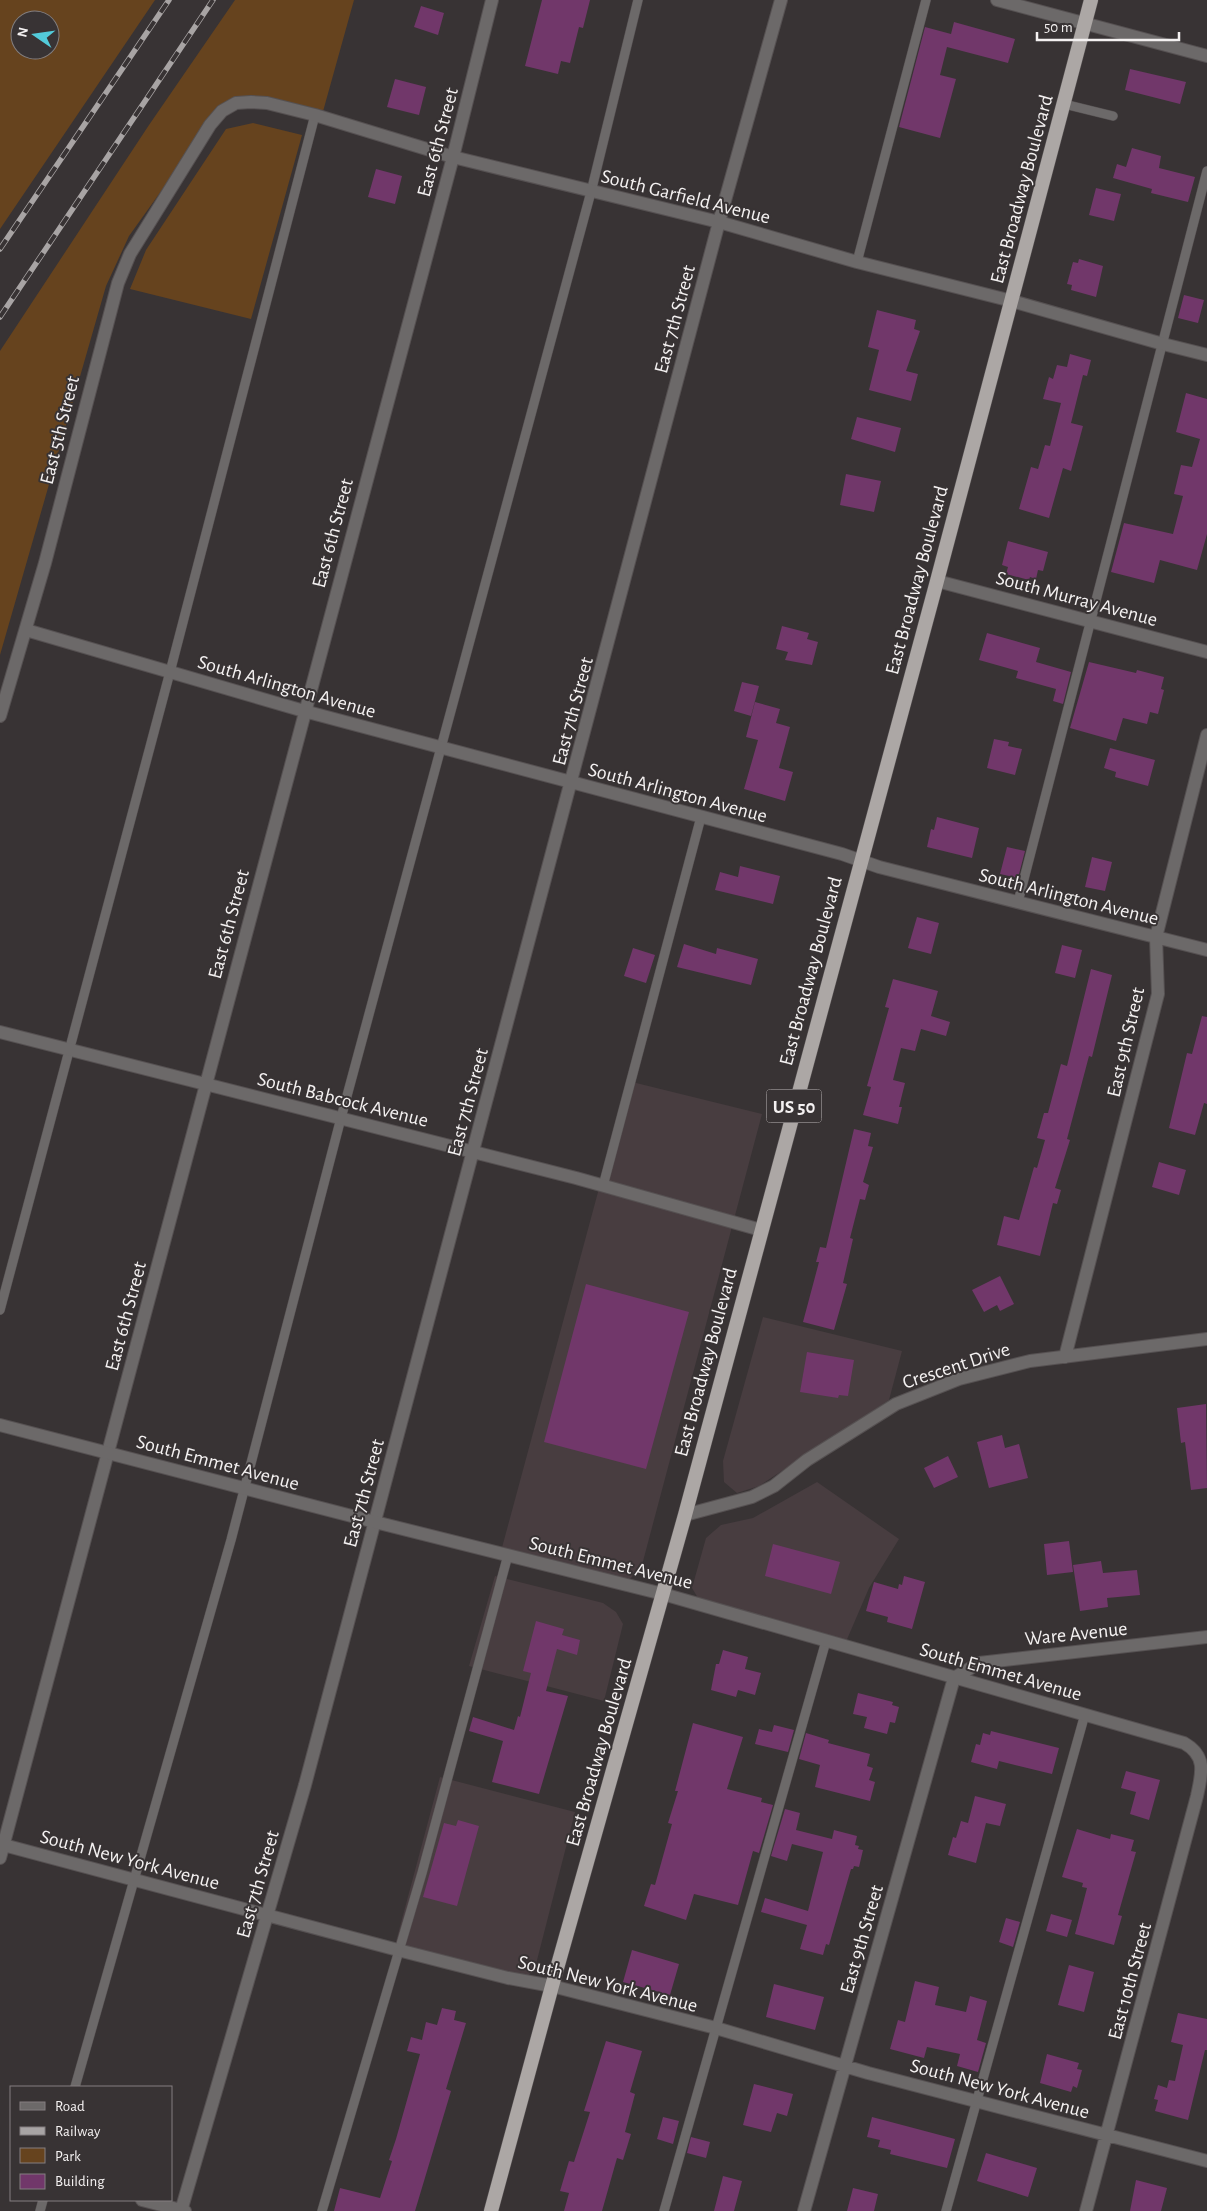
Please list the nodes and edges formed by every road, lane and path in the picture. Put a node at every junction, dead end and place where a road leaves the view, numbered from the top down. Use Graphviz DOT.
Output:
graph roads {
  1 [pos="492,0"];
  2 [pos="638,0"];
  3 [pos="781,0"];
  4 [pos="926,0"];
  5 [pos="998,0"];
  6 [pos="1091,0"];
  7 [pos="1085,22"];
  8 [pos="1207,56"];
  9 [pos="1064,104"];
  10 [pos="314,115"];
  11 [pos="1113,116"];
  12 [pos="453,157"];
  13 [pos="183,167"];
  14 [pos="1207,171"];
  15 [pos="591,192"];
  16 [pos="719,222"];
  17 [pos="857,262"];
  18 [pos="1012,301"];
  19 [pos="1163,344"];
  20 [pos="1207,355"];
  21 [pos="937,581"];
  22 [pos="1090,621"];
  23 [pos="26,630"];
  24 [pos="1207,652"];
  25 [pos="170,672"];
  26 [pos="304,711"];
  27 [pos="0,716"];
  28 [pos="1207,735"];
  29 [pos="440,748"];
  30 [pos="572,783"];
  31 [pos="701,817"];
  32 [pos="860,862"];
  33 [pos="1018,902"];
  34 [pos="1156,937"];
  35 [pos="1207,950"];
  36 [pos="0,1032"];
  37 [pos="70,1049"];
  38 [pos="206,1083"];
  39 [pos="341,1118"];
  40 [pos="473,1152"];
  41 [pos="603,1186"];
  42 [pos="761,1230"];
  43 [pos="0,1310"];
  44 [pos="1207,1340"];
  45 [pos="1065,1357"];
  46 [pos="0,1425"];
  47 [pos="108,1453"];
  48 [pos="244,1488"];
  49 [pos="685,1515"];
  50 [pos="374,1522"];
  51 [pos="508,1556"];
  52 [pos="663,1594"];
  53 [pos="1207,1637"];
  54 [pos="826,1641"];
  55 [pos="954,1678"];
  56 [pos="1085,1714"];
  57 [pos="1201,1760"];
  58 [pos="2,1845"];
  59 [pos="0,1858"];
  60 [pos="134,1881"];
  61 [pos="267,1915"];
  62 [pos="398,1950"];
  63 [pos="552,1986"];
  64 [pos="716,2028"];
  65 [pos="845,2067"];
  66 [pos="75,2086"];
  67 [pos="977,2101"];
  68 [pos="1108,2135"];
  69 [pos="1207,2161"];
  70 [pos="146,2201"];
  71 [pos="182,2211"];
  72 [pos="322,2211"];
  73 [pos="491,2211"];
  74 [pos="664,2211"];
  75 [pos="804,2211"];
  76 [pos="946,2211"];
  77 [pos="1086,2211"];
  1 -- 12 [label="street, East 6th Street"];
  2 -- 15 [label="lane"];
  3 -- 16 [label="street, East 7th Street"];
  4 -- 17 [label="lane"];
  5 -- 7 [label="street"];
  6 -- 7 [label="highway, East Broadway Boulevard / US 50"];
  7 -- 8 [label="street"];
  7 -- 9 [label="highway, East Broadway Boulevard / US 50"];
  9 -- 11 [label="lane"];
  9 -- 18 [label="highway, East Broadway Boulevard / US 50"];
  10 -- 12 [label="street, South Garfield Avenue"];
  10 -- 13 [label="street, South Garfield Avenue"];
  10 -- 25 [label="lane"];
  12 -- 15 [label="street, South Garfield Avenue"];
  12 -- 26 [label="street, East 6th Street"];
  13 -- 23 [label="street, East 5th Street"];
  14 -- 19 [label="lane"];
  15 -- 16 [label="street, South Garfield Avenue"];
  15 -- 29 [label="lane"];
  16 -- 17 [label="street, South Garfield Avenue"];
  16 -- 30 [label="street, East 7th Street"];
  17 -- 18 [label="street, South Garfield Avenue"];
  18 -- 19 [label="street, South Garfield Avenue"];
  18 -- 21 [label="highway, East Broadway Boulevard / US 50"];
  19 -- 20 [label="street, South Garfield Avenue"];
  19 -- 22 [label="lane"];
  21 -- 22 [label="street, South Murray Avenue"];
  21 -- 32 [label="highway, East Broadway Boulevard / US 50"];
  22 -- 24 [label="street, South Murray Avenue"];
  22 -- 33 [label="lane"];
  23 -- 25 [label="street, South Arlington Avenue"];
  23 -- 27 [label="street, East 5th Street"];
  25 -- 26 [label="street, South Arlington Avenue"];
  25 -- 37 [label="lane"];
  26 -- 29 [label="street, South Arlington Avenue"];
  26 -- 38 [label="street, East 6th Street"];
  28 -- 34 [label="street, East 9th Street"];
  29 -- 30 [label="street, South Arlington Avenue"];
  29 -- 39 [label="lane"];
  30 -- 31 [label="street, South Arlington Avenue"];
  30 -- 40 [label="street, East 7th Street"];
  31 -- 32 [label="street, South Arlington Avenue"];
  31 -- 41 [label="lane"];
  32 -- 33 [label="street, South Arlington Avenue"];
  32 -- 42 [label="highway, East Broadway Boulevard / US 50"];
  33 -- 34 [label="street, South Arlington Avenue"];
  34 -- 35 [label="street, South Arlington Avenue"];
  34 -- 45 [label="street, East 9th Street"];
  36 -- 37 [label="street, South Babcock Avenue"];
  37 -- 38 [label="street, South Babcock Avenue"];
  37 -- 43 [label="lane"];
  38 -- 39 [label="street, South Babcock Avenue"];
  38 -- 47 [label="street, East 6th Street"];
  39 -- 40 [label="street, South Babcock Avenue"];
  39 -- 48 [label="lane"];
  40 -- 41 [label="street, South Babcock Avenue"];
  40 -- 50 [label="street, East 7th Street"];
  41 -- 42 [label="street, South Babcock Avenue"];
  42 -- 49 [label="highway, East Broadway Boulevard / US 50"];
  44 -- 45 [label="street, Crescent Drive"];
  45 -- 49 [label="street, Crescent Drive"];
  46 -- 47 [label="street, South Emmet Avenue"];
  47 -- 48 [label="street, South Emmet Avenue"];
  47 -- 58 [label="street, East 6th Street"];
  48 -- 50 [label="street, South Emmet Avenue"];
  48 -- 60 [label="lane"];
  49 -- 52 [label="highway, East Broadway Boulevard / US 50"];
  50 -- 51 [label="street, South Emmet Avenue"];
  50 -- 61 [label="street, East 7th Street"];
  51 -- 52 [label="street, South Emmet Avenue"];
  51 -- 62 [label="lane"];
  52 -- 54 [label="street, South Emmet Avenue"];
  52 -- 63 [label="highway, East Broadway Boulevard / US 50"];
  53 -- 55 [label="street, Ware Avenue"];
  54 -- 55 [label="street, South Emmet Avenue"];
  54 -- 64 [label="lane"];
  55 -- 56 [label="street, South Emmet Avenue"];
  55 -- 65 [label="street, East 9th Street"];
  56 -- 57 [label="street, South Emmet Avenue"];
  56 -- 67 [label="lane"];
  57 -- 68 [label="street, East 10th Street"];
  58 -- 59 [label="street, East 6th Street"];
  58 -- 60 [label="street, South New York Avenue"];
  60 -- 61 [label="street, South New York Avenue"];
  60 -- 66 [label="lane"];
  61 -- 62 [label="street, South New York Avenue"];
  61 -- 71 [label="street, East 7th Street"];
  62 -- 63 [label="street, South New York Avenue"];
  62 -- 72 [label="lane"];
  63 -- 64 [label="street, South New York Avenue"];
  63 -- 73 [label="highway, East Broadway Boulevard / US 50"];
  64 -- 65 [label="street, South New York Avenue"];
  64 -- 74 [label="lane"];
  65 -- 67 [label="street, South New York Avenue"];
  65 -- 75 [label="street, East 9th Street"];
  67 -- 68 [label="street, South New York Avenue"];
  67 -- 76 [label="lane"];
  68 -- 69 [label="street, South New York Avenue"];
  68 -- 77 [label="street, East 10th Street"];
  70 -- 71 [label="street"];
}
